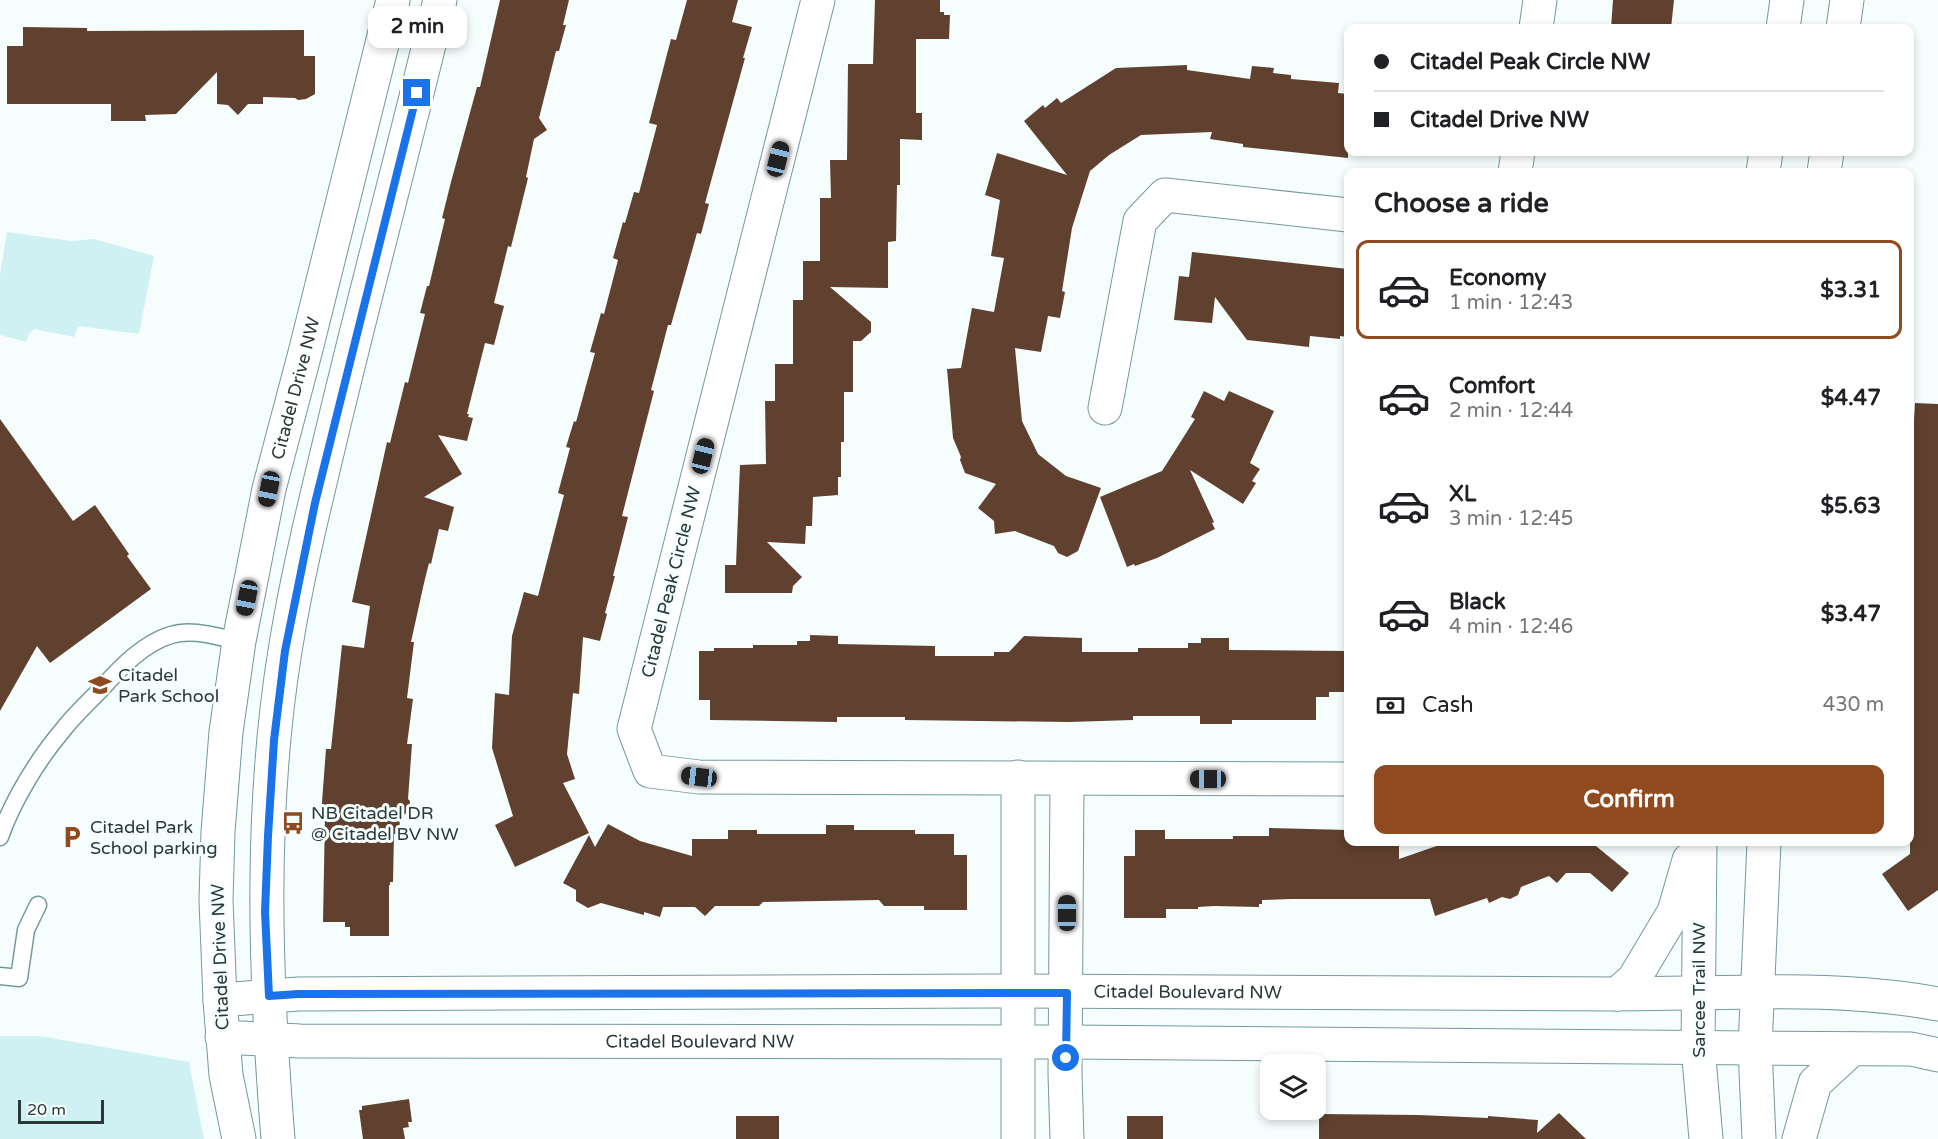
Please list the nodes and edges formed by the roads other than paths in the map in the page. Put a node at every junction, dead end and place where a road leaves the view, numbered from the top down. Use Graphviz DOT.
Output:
graph roads {
  1 [pos="393,0"];
  2 [pos="440,0"];
  3 [pos="818,0"];
  4 [pos="1540,0"];
  5 [pos="1786,0"];
  6 [pos="1847,0"];
  7 [pos="1537,24"];
  8 [pos="1783,24"];
  9 [pos="1844,24"];
  10 [pos="1344,214"];
  11 [pos="306,349"];
  12 [pos="349,361"];
  13 [pos="1105,408"];
  14 [pos="238,642"];
  15 [pos="285,651"];
  16 [pos="1018,777"];
  17 [pos="1068,779"];
  18 [pos="1344,779"];
  19 [pos="0,837"];
  20 [pos="1694,846"];
  21 [pos="1700,846"];
  22 [pos="1764,846"];
  23 [pos="38,905"];
  24 [pos="0,976"];
  25 [pos="1018,992"];
  26 [pos="1699,992"];
  27 [pos="1758,992"];
  28 [pos="1067,993"];
  29 [pos="1617,994"];
  30 [pos="269,996"];
  31 [pos="220,1000"];
  32 [pos="1938,1004"];
  33 [pos="222,1037"];
  34 [pos="270,1041"];
  35 [pos="1018,1042"];
  36 [pos="1067,1042"];
  37 [pos="1698,1047"];
  38 [pos="1755,1048"];
  39 [pos="1852,1049"];
  40 [pos="1938,1055"];
  41 [pos="239,1139"];
  42 [pos="278,1139"];
  43 [pos="1018,1139"];
  44 [pos="1067,1139"];
  45 [pos="1706,1139"];
  46 [pos="1760,1139"];
  47 [pos="1799,1139"];
  1 -- 11 [label="street, Citadel Drive NW"];
  2 -- 12 [label="street"];
  3 -- 16 [label="street, Citadel Peak Circle NW"];
  4 -- 7 [label="street"];
  5 -- 8 [label="street"];
  6 -- 9 [label="street"];
  10 -- 13 [label="street"];
  11 -- 12 [label="street"];
  11 -- 14 [label="street, Citadel Drive NW"];
  12 -- 15 [label="street"];
  14 -- 15 [label="street"];
  14 -- 19 [label="lane"];
  14 -- 31 [label="street, Citadel Drive NW"];
  15 -- 30 [label="street"];
  16 -- 17 [label="street, Citadel Peak Circle NW"];
  16 -- 25 [label="street"];
  17 -- 18 [label="street, Citadel Peak Circle NW"];
  17 -- 28 [label="street"];
  20 -- 29 [label="street"];
  21 -- 26 [label="street, Sarcee Trail NW"];
  22 -- 27 [label="street"];
  23 -- 24 [label="lane"];
  25 -- 28 [label="street, Citadel Boulevard NW"];
  25 -- 30 [label="street, Citadel Boulevard NW"];
  25 -- 35 [label="street"];
  26 -- 27 [label="street, Citadel Boulevard NW"];
  26 -- 29 [label="street, Citadel Boulevard NW"];
  26 -- 37 [label="street, Sarcee Trail NW"];
  27 -- 32 [label="street, Citadel Boulevard NW"];
  27 -- 38 [label="street"];
  28 -- 29 [label="street, Citadel Boulevard NW"];
  28 -- 36 [label="street"];
  30 -- 31 [label="street, Citadel Boulevard NW"];
  30 -- 34 [label="street"];
  31 -- 33 [label="street, Citadel Drive NW"];
  33 -- 34 [label="street, Citadel Boulevard NW"];
  33 -- 41 [label="street, Citadel Drive NW"];
  34 -- 35 [label="street, Citadel Boulevard NW"];
  34 -- 42 [label="street"];
  35 -- 36 [label="street, Citadel Boulevard NW"];
  35 -- 43 [label="street"];
  36 -- 37 [label="street, Citadel Boulevard NW"];
  36 -- 44 [label="street"];
  37 -- 38 [label="street, Citadel Boulevard NW"];
  37 -- 45 [label="street, Sarcee Trail NW"];
  38 -- 39 [label="street, Citadel Boulevard NW"];
  38 -- 46 [label="street"];
  39 -- 40 [label="street, Citadel Boulevard NW"];
  39 -- 47 [label="street"];
}
